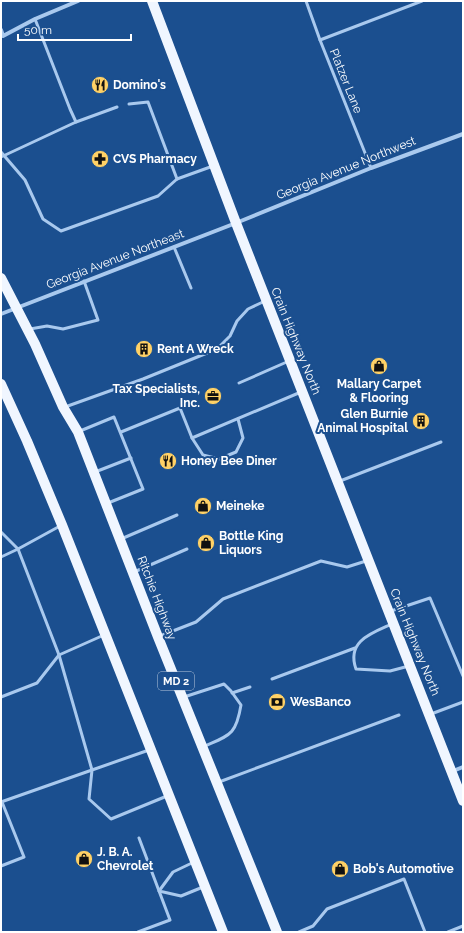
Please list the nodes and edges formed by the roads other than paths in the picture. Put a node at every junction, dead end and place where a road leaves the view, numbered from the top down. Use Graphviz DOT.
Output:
graph roads {
  1 [pos="78,1"];
  2 [pos="152,1"];
  3 [pos="306,1"];
  4 [pos="422,1"];
  5 [pos="35,19"];
  6 [pos="1,30"];
  7 [pos="2,36"];
  8 [pos="320,40"];
  9 [pos="129,104"];
  10 [pos="117,107"];
  11 [pos="76,122"];
  12 [pos="463,134"];
  13 [pos="1,152"];
  14 [pos="2,158"];
  15 [pos="214,166"];
  16 [pos="371,168"];
  17 [pos="177,179"];
  18 [pos="236,223"];
  19 [pos="174,247"];
  20 [pos="1,278"];
  21 [pos="84,281"];
  22 [pos="191,288"];
  23 [pos="266,300"];
  24 [pos="16,308"];
  25 [pos="1,314"];
  26 [pos="28,330"];
  27 [pos="290,361"];
  28 [pos="239,383"];
  29 [pos="1,384"];
  30 [pos="302,392"];
  31 [pos="63,407"];
  32 [pos="238,419"];
  33 [pos="78,432"];
  34 [pos="120,432"];
  35 [pos="192,438"];
  36 [pos="441,442"];
  37 [pos="131,458"];
  38 [pos="94,472"];
  39 [pos="338,482"];
  40 [pos="106,504"];
  41 [pos="176,515"];
  42 [pos="62,525"];
  43 [pos="1,532"];
  44 [pos="120,539"];
  45 [pos="18,549"];
  46 [pos="187,549"];
  47 [pos="1,557"];
  48 [pos="369,560"];
  49 [pos="133,572"];
  50 [pos="389,612"];
  51 [pos="394,624"];
  52 [pos="106,634"];
  53 [pos="158,636"];
  54 [pos="355,648"];
  55 [pos="59,655"];
  56 [pos="411,666"];
  57 [pos="463,676"];
  58 [pos="272,679"];
  59 [pos="250,687"];
  60 [pos="232,694"];
  61 [pos="1,697"];
  62 [pos="183,698"];
  63 [pos="463,702"];
  64 [pos="399,715"];
  65 [pos="430,715"];
  66 [pos="203,747"];
  67 [pos="151,749"];
  68 [pos="463,767"];
  69 [pos="92,770"];
  70 [pos="452,771"];
  71 [pos="217,782"];
  72 [pos="169,795"];
  73 [pos="463,801"];
  74 [pos="1,802"];
  75 [pos="138,838"];
  76 [pos="195,862"];
  77 [pos="1,866"];
  78 [pos="205,886"];
  79 [pos="159,891"];
  80 [pos="463,926"];
  81 [pos="138,932"];
  82 [pos="223,932"];
  83 [pos="277,932"];
  84 [pos="299,932"];
  85 [pos="425,932"];
  86 [pos="448,932"];
  1 -- 5 [label="street"];
  2 -- 15 [label="main road, Crain Highway North"];
  3 -- 8 [label="lane, Platzer Lane"];
  4 -- 8 [label="lane"];
  5 -- 7 [label="street"];
  5 -- 11 [label="lane"];
  6 -- 7 [label="street"];
  8 -- 16 [label="lane, Platzer Lane"];
  9 -- 17 [label="lane"];
  10 -- 11 [label="lane"];
  11 -- 14 [label="lane"];
  12 -- 16 [label="street, Georgia Avenue Northwest"];
  13 -- 14 [label="lane"];
  14 -- 17 [label="lane"];
  15 -- 17 [label="lane"];
  15 -- 18 [label="main road, Crain Highway North"];
  16 -- 18 [label="street, Georgia Avenue Northwest"];
  18 -- 19 [label="street, Georgia Avenue Northeast"];
  18 -- 23 [label="main road, Crain Highway North"];
  19 -- 21 [label="street, Georgia Avenue Northeast"];
  19 -- 22 [label="lane"];
  20 -- 24 [label="main road, Ritchie Highway / MD 2"];
  21 -- 24 [label="street, Georgia Avenue Northeast"];
  21 -- 26 [label="lane"];
  23 -- 27 [label="main road, Crain Highway North"];
  23 -- 31 [label="lane"];
  24 -- 25 [label="street, Georgia Avenue Northeast"];
  24 -- 26 [label="main road, Ritchie Highway / MD 2"];
  26 -- 31 [label="main road, Ritchie Highway / MD 2"];
  27 -- 28 [label="lane"];
  27 -- 30 [label="main road, Crain Highway North"];
  29 -- 42 [label="main road"];
  30 -- 32 [label="lane"];
  30 -- 39 [label="main road, Crain Highway North"];
  31 -- 33 [label="main road, Ritchie Highway / MD 2"];
  32 -- 35 [label="lane"];
  32 -- 35 [label="lane"];
  33 -- 34 [label="lane"];
  33 -- 38 [label="main road, Ritchie Highway / MD 2"];
  34 -- 35 [label="lane"];
  34 -- 37 [label="lane"];
  36 -- 39 [label="lane"];
  37 -- 38 [label="lane"];
  37 -- 40 [label="lane"];
  38 -- 40 [label="main road, Ritchie Highway / MD 2"];
  39 -- 48 [label="main road, Crain Highway North"];
  40 -- 44 [label="main road, Ritchie Highway / MD 2"];
  41 -- 44 [label="lane"];
  42 -- 45 [label="lane"];
  42 -- 52 [label="main road"];
  43 -- 45 [label="lane"];
  44 -- 49 [label="main road, Ritchie Highway / MD 2"];
  45 -- 47 [label="lane"];
  45 -- 55 [label="lane"];
  46 -- 49 [label="lane"];
  48 -- 50 [label="main road, Crain Highway North"];
  48 -- 53 [label="lane"];
  49 -- 53 [label="main road, Ritchie Highway / MD 2"];
  50 -- 51 [label="main road, Crain Highway North"];
  50 -- 57 [label="lane"];
  51 -- 54 [label="lane"];
  51 -- 56 [label="main road, Crain Highway North"];
  52 -- 55 [label="lane"];
  52 -- 67 [label="main road"];
  53 -- 62 [label="main road, Ritchie Highway / MD 2"];
  54 -- 56 [label="lane"];
  54 -- 58 [label="lane"];
  55 -- 61 [label="lane"];
  55 -- 69 [label="lane"];
  56 -- 65 [label="main road, Crain Highway North"];
  59 -- 60 [label="lane"];
  60 -- 62 [label="lane"];
  60 -- 66 [label="lane"];
  62 -- 66 [label="main road, Ritchie Highway / MD 2"];
  63 -- 65 [label="lane"];
  64 -- 71 [label="lane"];
  65 -- 70 [label="main road, Crain Highway North"];
  66 -- 71 [label="main road, Ritchie Highway / MD 2"];
  67 -- 69 [label="lane"];
  67 -- 72 [label="main road"];
  68 -- 70 [label="street"];
  69 -- 72 [label="lane"];
  69 -- 74 [label="lane"];
  70 -- 73 [label="main road, Crain Highway North"];
  71 -- 83 [label="main road, Ritchie Highway / MD 2"];
  72 -- 76 [label="main road"];
  74 -- 77 [label="lane"];
  75 -- 79 [label="lane"];
  76 -- 78 [label="main road"];
  76 -- 79 [label="lane"];
  78 -- 79 [label="lane"];
  78 -- 82 [label="main road"];
  79 -- 81 [label="lane"];
  80 -- 86 [label="lane"];
  84 -- 85 [label="lane"];
}
